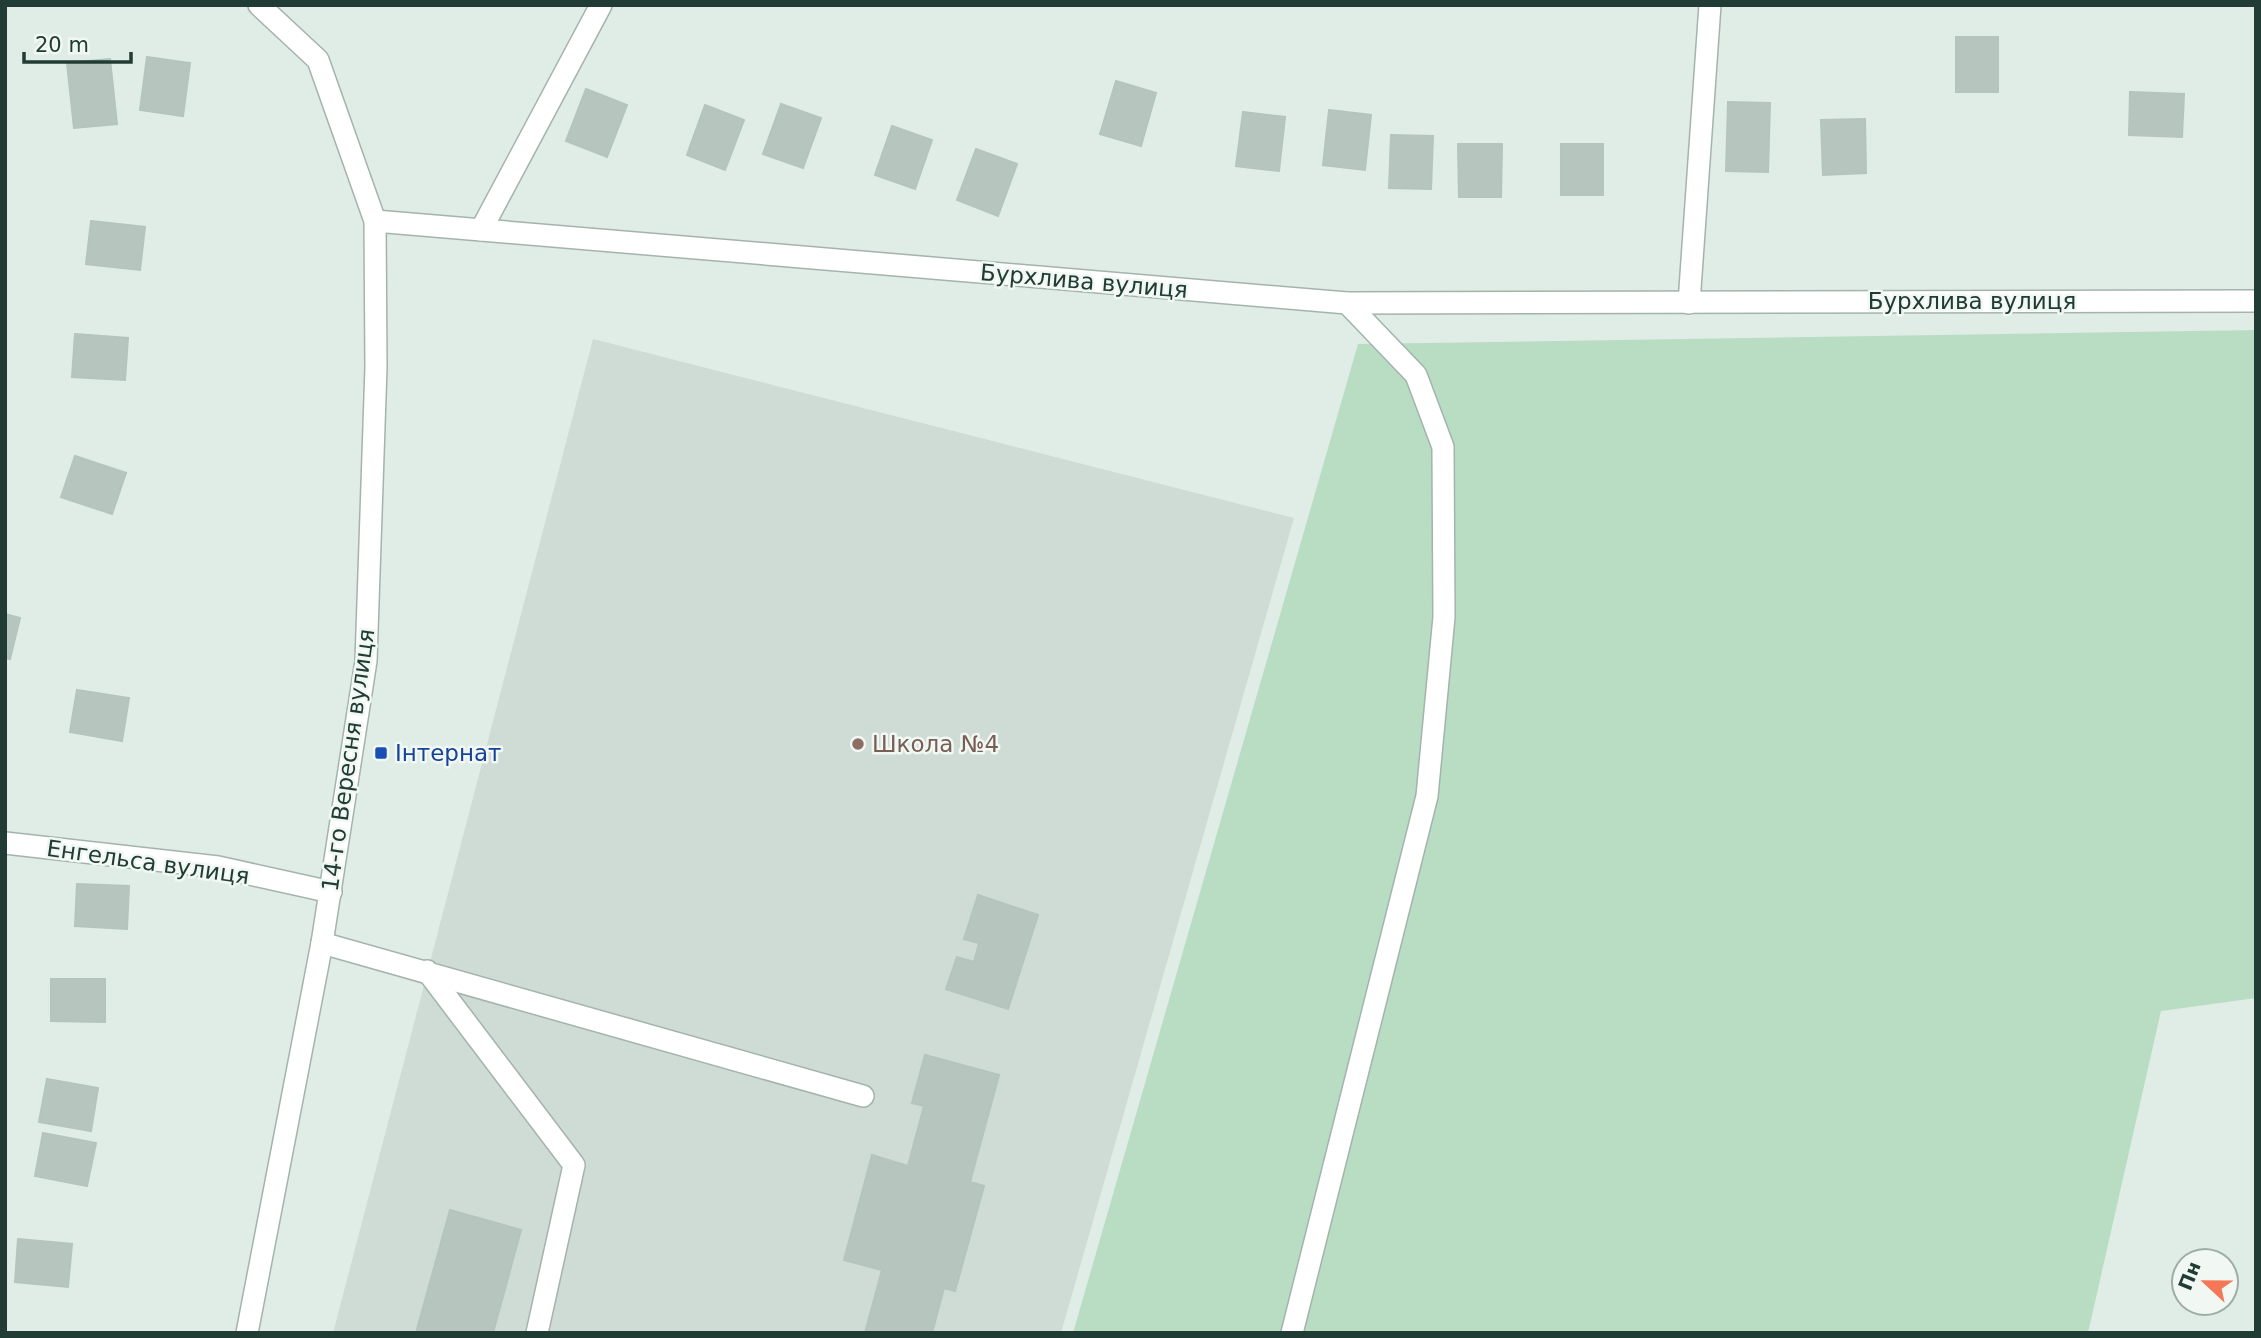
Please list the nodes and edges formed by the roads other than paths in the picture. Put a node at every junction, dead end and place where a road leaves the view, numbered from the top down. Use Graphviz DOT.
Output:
graph roads {
  1 [pos="259,5"];
  2 [pos="601,5"];
  3 [pos="1710,5"];
  4 [pos="375,221"];
  5 [pos="481,230"];
  6 [pos="2256,301"];
  7 [pos="1347,303"];
  8 [pos="1689,303"];
  9 [pos="5,843"];
  10 [pos="331,892"];
  11 [pos="322,943"];
  12 [pos="427,971"];
  13 [pos="863,1096"];
  14 [pos="247,1333"];
  15 [pos="537,1333"];
  16 [pos="1292,1333"];
  1 -- 4 [label="street, 14-го Вересня вулиця"];
  2 -- 5 [label="street"];
  3 -- 8 [label="street"];
  4 -- 5 [label="street, Бурхлива вулиця"];
  4 -- 10 [label="street, 14-го Вересня вулиця"];
  5 -- 7 [label="street, Бурхлива вулиця"];
  6 -- 8 [label="street, Бурхлива вулиця"];
  7 -- 8 [label="street, Бурхлива вулиця"];
  7 -- 16 [label="street"];
  9 -- 10 [label="street, Енгельса вулиця"];
  10 -- 11 [label="street, 14-го Вересня вулиця"];
  11 -- 12 [label="street"];
  11 -- 14 [label="street, 14-го Вересня вулиця"];
  12 -- 13 [label="street"];
  12 -- 15 [label="street"];
}
